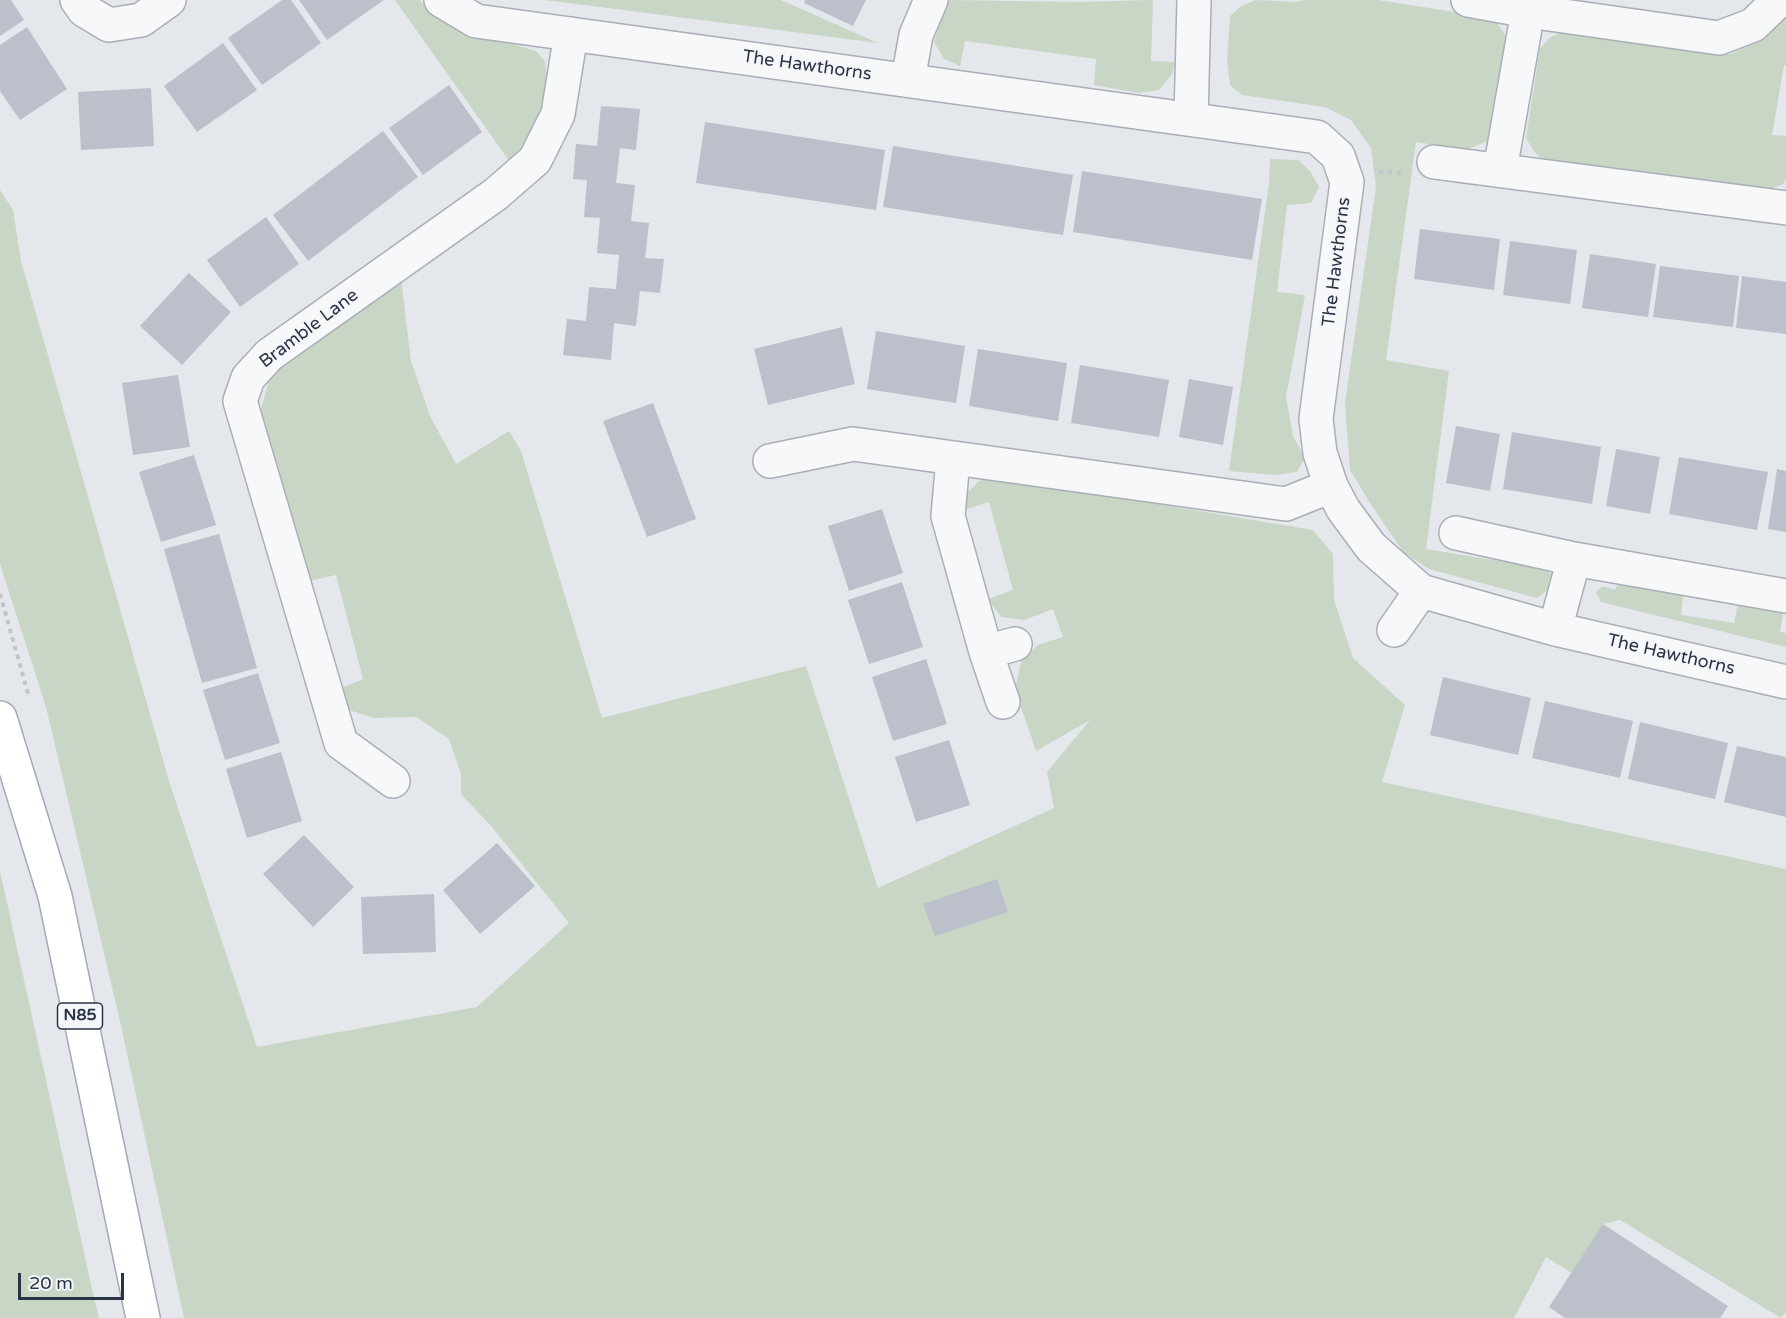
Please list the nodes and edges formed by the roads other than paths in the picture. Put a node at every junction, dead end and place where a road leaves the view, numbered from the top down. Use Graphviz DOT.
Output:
graph roads {
  1 [pos="77,0"];
  2 [pos="170,0"];
  3 [pos="441,0"];
  4 [pos="931,0"];
  5 [pos="1194,0"];
  6 [pos="1468,0"];
  7 [pos="1779,0"];
  8 [pos="1528,11"];
  9 [pos="571,34"];
  10 [pos="908,80"];
  11 [pos="1191,119"];
  12 [pos="1434,162"];
  13 [pos="1500,170"];
  14 [pos="1786,208"];
  15 [pos="953,459"];
  16 [pos="770,461"];
  17 [pos="1331,486"];
  18 [pos="1456,533"];
  19 [pos="1574,559"];
  20 [pos="1421,591"];
  21 [pos="1786,596"];
  22 [pos="1555,629"];
  23 [pos="1394,630"];
  24 [pos="1786,682"];
  25 [pos="1003,702"];
  26 [pos="0,718"];
  27 [pos="393,781"];
  28 [pos="143,1318"];
  1 -- 2 [label="street"];
  3 -- 9 [label="street"];
  4 -- 10 [label="street"];
  5 -- 11 [label="street"];
  6 -- 8 [label="street"];
  7 -- 8 [label="street"];
  8 -- 13 [label="street"];
  9 -- 10 [label="street, The Hawthorns"];
  9 -- 27 [label="street, Bramble Lane"];
  10 -- 11 [label="street, The Hawthorns"];
  11 -- 17 [label="street, The Hawthorns"];
  12 -- 13 [label="street"];
  13 -- 14 [label="street"];
  15 -- 16 [label="street"];
  15 -- 17 [label="street"];
  15 -- 25 [label="street"];
  17 -- 20 [label="street, The Hawthorns"];
  18 -- 19 [label="street"];
  19 -- 21 [label="street"];
  19 -- 22 [label="street"];
  20 -- 22 [label="street, The Hawthorns"];
  20 -- 23 [label="street"];
  22 -- 24 [label="street, The Hawthorns"];
  26 -- 28 [label="main road, N85"];
}
